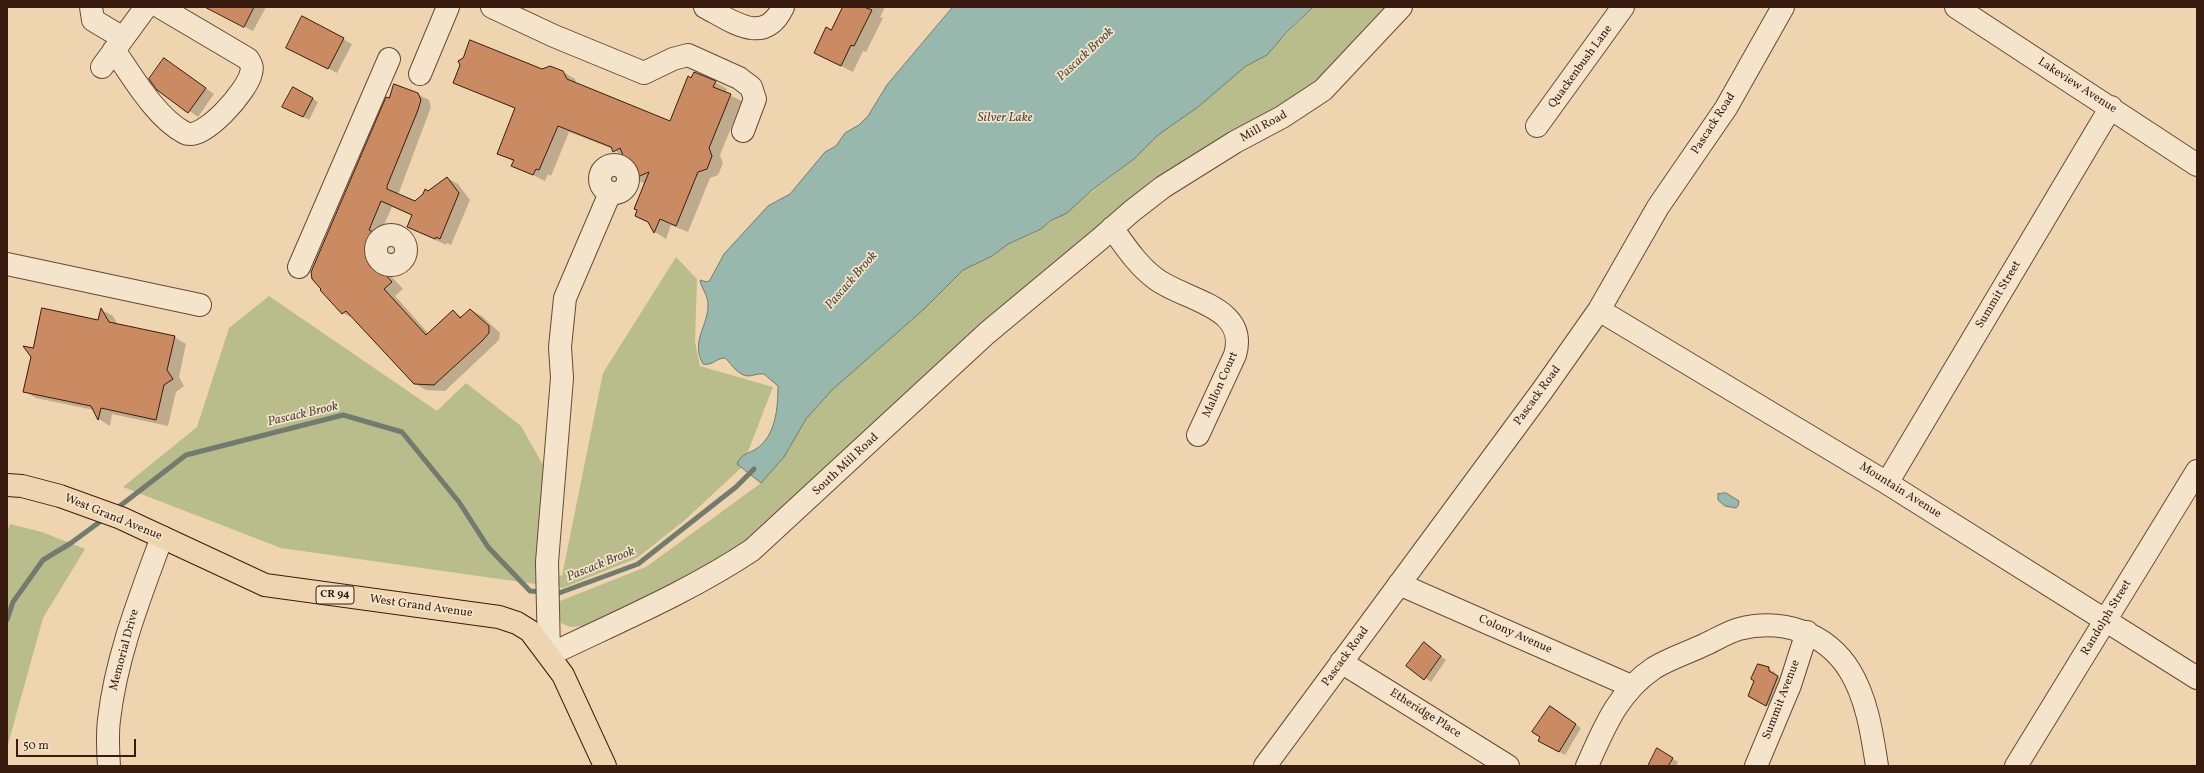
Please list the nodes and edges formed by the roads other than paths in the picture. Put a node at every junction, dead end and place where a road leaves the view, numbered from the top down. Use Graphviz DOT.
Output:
graph roads {
  1 [pos="91,7"];
  2 [pos="146,7"];
  3 [pos="160,7"];
  4 [pos="448,7"];
  5 [pos="492,7"];
  6 [pos="705,7"];
  7 [pos="783,7"];
  8 [pos="1401,7"];
  9 [pos="1623,7"];
  10 [pos="1783,7"];
  11 [pos="1956,7"];
  12 [pos="113,52"];
  13 [pos="389,59"];
  14 [pos="420,74"];
  15 [pos="2111,107"];
  16 [pos="1537,126"];
  17 [pos="743,131"];
  18 [pos="2197,166"];
  19 [pos="610,193"];
  20 [pos="1112,228"];
  21 [pos="7,264"];
  22 [pos="299,267"];
  23 [pos="200,305"];
  24 [pos="1599,310"];
  25 [pos="1198,435"];
  26 [pos="2197,470"];
  27 [pos="1886,483"];
  28 [pos="7,485"];
  29 [pos="162,537"];
  30 [pos="1399,584"];
  31 [pos="2106,619"];
  32 [pos="1807,632"];
  33 [pos="549,655"];
  34 [pos="1341,662"];
  35 [pos="2197,678"];
  36 [pos="1631,686"];
  37 [pos="109,766"];
  38 [pos="605,766"];
  39 [pos="1265,766"];
  40 [pos="1508,766"];
  41 [pos="1587,766"];
  42 [pos="1756,766"];
  43 [pos="1877,766"];
  44 [pos="2016,766"];
  1 -- 12 [label="street"];
  2 -- 12 [label="street"];
  3 -- 12 [label="street"];
  4 -- 14 [label="street"];
  5 -- 17 [label="street"];
  6 -- 7 [label="street"];
  8 -- 20 [label="street, Mill Road"];
  9 -- 16 [label="street, Quackenbush Lane"];
  10 -- 24 [label="street, Pascack Road"];
  11 -- 15 [label="street, Lakeview Avenue"];
  13 -- 22 [label="street"];
  15 -- 18 [label="street, Lakeview Avenue"];
  15 -- 27 [label="street, Summit Street"];
  19 -- 33 [label="street"];
  20 -- 25 [label="street, Mallon Court"];
  20 -- 33 [label="street, South Mill Road"];
  21 -- 23 [label="street"];
  24 -- 27 [label="street, Mountain Avenue"];
  24 -- 30 [label="street, Pascack Road"];
  26 -- 31 [label="street, Randolph Street"];
  27 -- 31 [label="street, Mountain Avenue"];
  28 -- 29 [label="main road, West Grand Avenue / CR 94"];
  29 -- 33 [label="main road, West Grand Avenue / CR 94"];
  29 -- 37 [label="street, Memorial Drive"];
  30 -- 34 [label="street, Pascack Road"];
  30 -- 36 [label="street, Colony Avenue"];
  31 -- 35 [label="street, Mountain Avenue"];
  31 -- 44 [label="street, Randolph Street"];
  32 -- 36 [label="street"];
  32 -- 42 [label="street, Summit Avenue"];
  32 -- 43 [label="street"];
  33 -- 38 [label="main road, West Grand Avenue / CR 94"];
  34 -- 39 [label="street, Pascack Road"];
  34 -- 40 [label="street, Etheridge Place"];
  36 -- 41 [label="street"];
}
